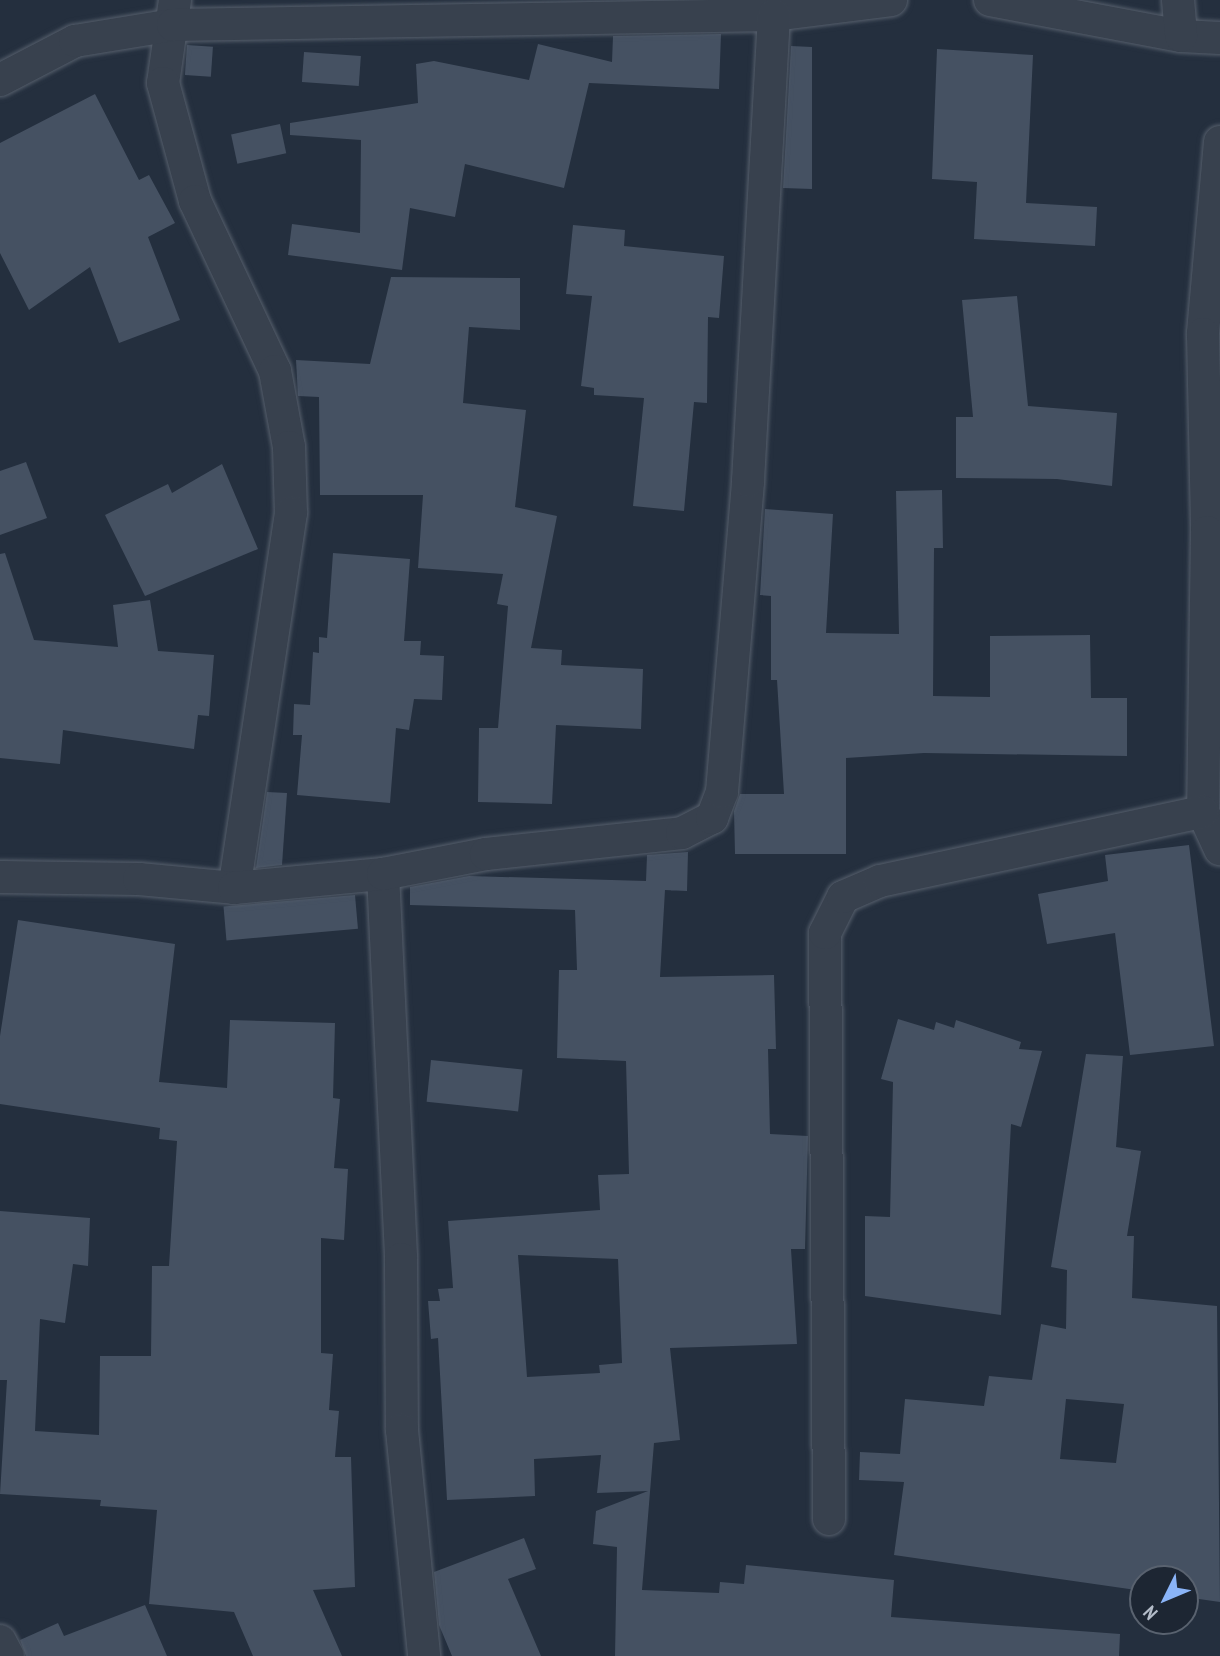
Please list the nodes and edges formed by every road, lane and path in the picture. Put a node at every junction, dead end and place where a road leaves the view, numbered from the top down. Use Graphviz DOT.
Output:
graph roads {
  1 [pos="891,0"];
  2 [pos="990,0"];
  3 [pos="1178,0"];
  4 [pos="666,7"];
  5 [pos="174,13"];
  6 [pos="774,15"];
  7 [pos="1181,36"];
  8 [pos="1220,38"];
  9 [pos="0,80"];
  10 [pos="1220,142"];
  11 [pos="1203,812"];
  12 [pos="1220,849"];
  13 [pos="383,874"];
  14 [pos="0,877"];
  15 [pos="234,888"];
  16 [pos="829,1519"];
  17 [pos="0,1641"];
  18 [pos="8,1656"];
  19 [pos="424,1656"];
  1 -- 6 [label="street"];
  2 -- 7 [label="street"];
  3 -- 7 [label="street"];
  4 -- 5 [label="street"];
  4 -- 6 [label="street"];
  5 -- 9 [label="street"];
  5 -- 15 [label="street"];
  6 -- 13 [label="street"];
  7 -- 8 [label="street"];
  10 -- 11 [label="street"];
  11 -- 12 [label="street"];
  11 -- 16 [label="street"];
  13 -- 15 [label="street"];
  13 -- 19 [label="street"];
  14 -- 15 [label="street"];
  17 -- 18 [label="street"];
}
